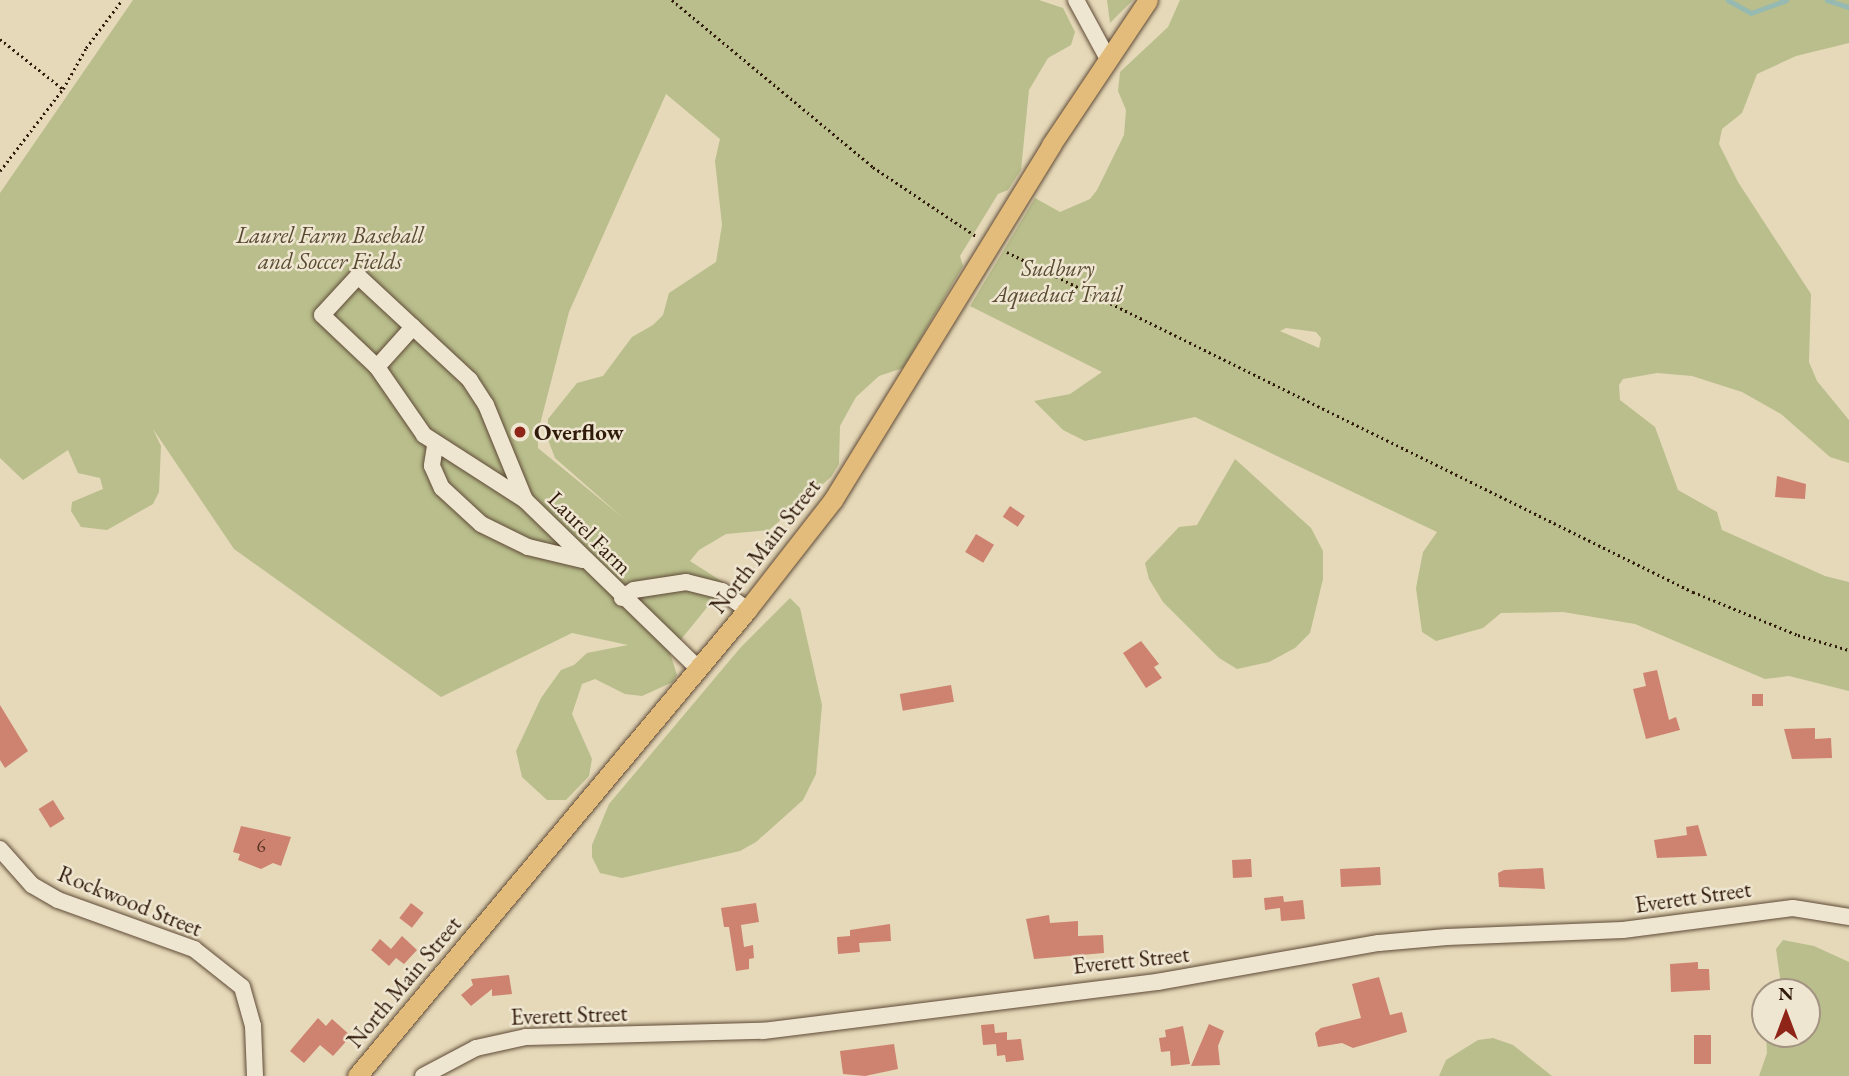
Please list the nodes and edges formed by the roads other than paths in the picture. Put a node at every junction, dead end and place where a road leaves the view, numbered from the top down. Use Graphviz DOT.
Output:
graph roads {
  1 [pos="1076,0"];
  2 [pos="1148,0"];
  3 [pos="1108,59"];
  4 [pos="413,327"];
  5 [pos="377,367"];
  6 [pos="435,446"];
  7 [pos="526,500"];
  8 [pos="582,560"];
  9 [pos="622,598"];
  10 [pos="747,610"];
  11 [pos="698,668"];
  12 [pos="0,849"];
  13 [pos="1849,917"];
  14 [pos="255,1076"];
  15 [pos="357,1076"];
  16 [pos="423,1076"];
  1 -- 3 [label="street"];
  2 -- 3 [label="main road, North Main Street"];
  3 -- 10 [label="main road, North Main Street"];
  4 -- 5 [label="street"];
  4 -- 5 [label="street, Laurel Farm"];
  4 -- 7 [label="street, Laurel Farm"];
  5 -- 6 [label="street, Laurel Farm"];
  6 -- 7 [label="street, Laurel Farm"];
  6 -- 8 [label="street"];
  7 -- 8 [label="street, Laurel Farm"];
  8 -- 9 [label="street, Laurel Farm"];
  9 -- 10 [label="street, Laurel Farm"];
  9 -- 11 [label="street, Laurel Farm"];
  10 -- 11 [label="main road, North Main Street"];
  11 -- 15 [label="main road, North Main Street"];
  12 -- 14 [label="street, Rockwood Street"];
  13 -- 16 [label="street, Everett Street"];
}
